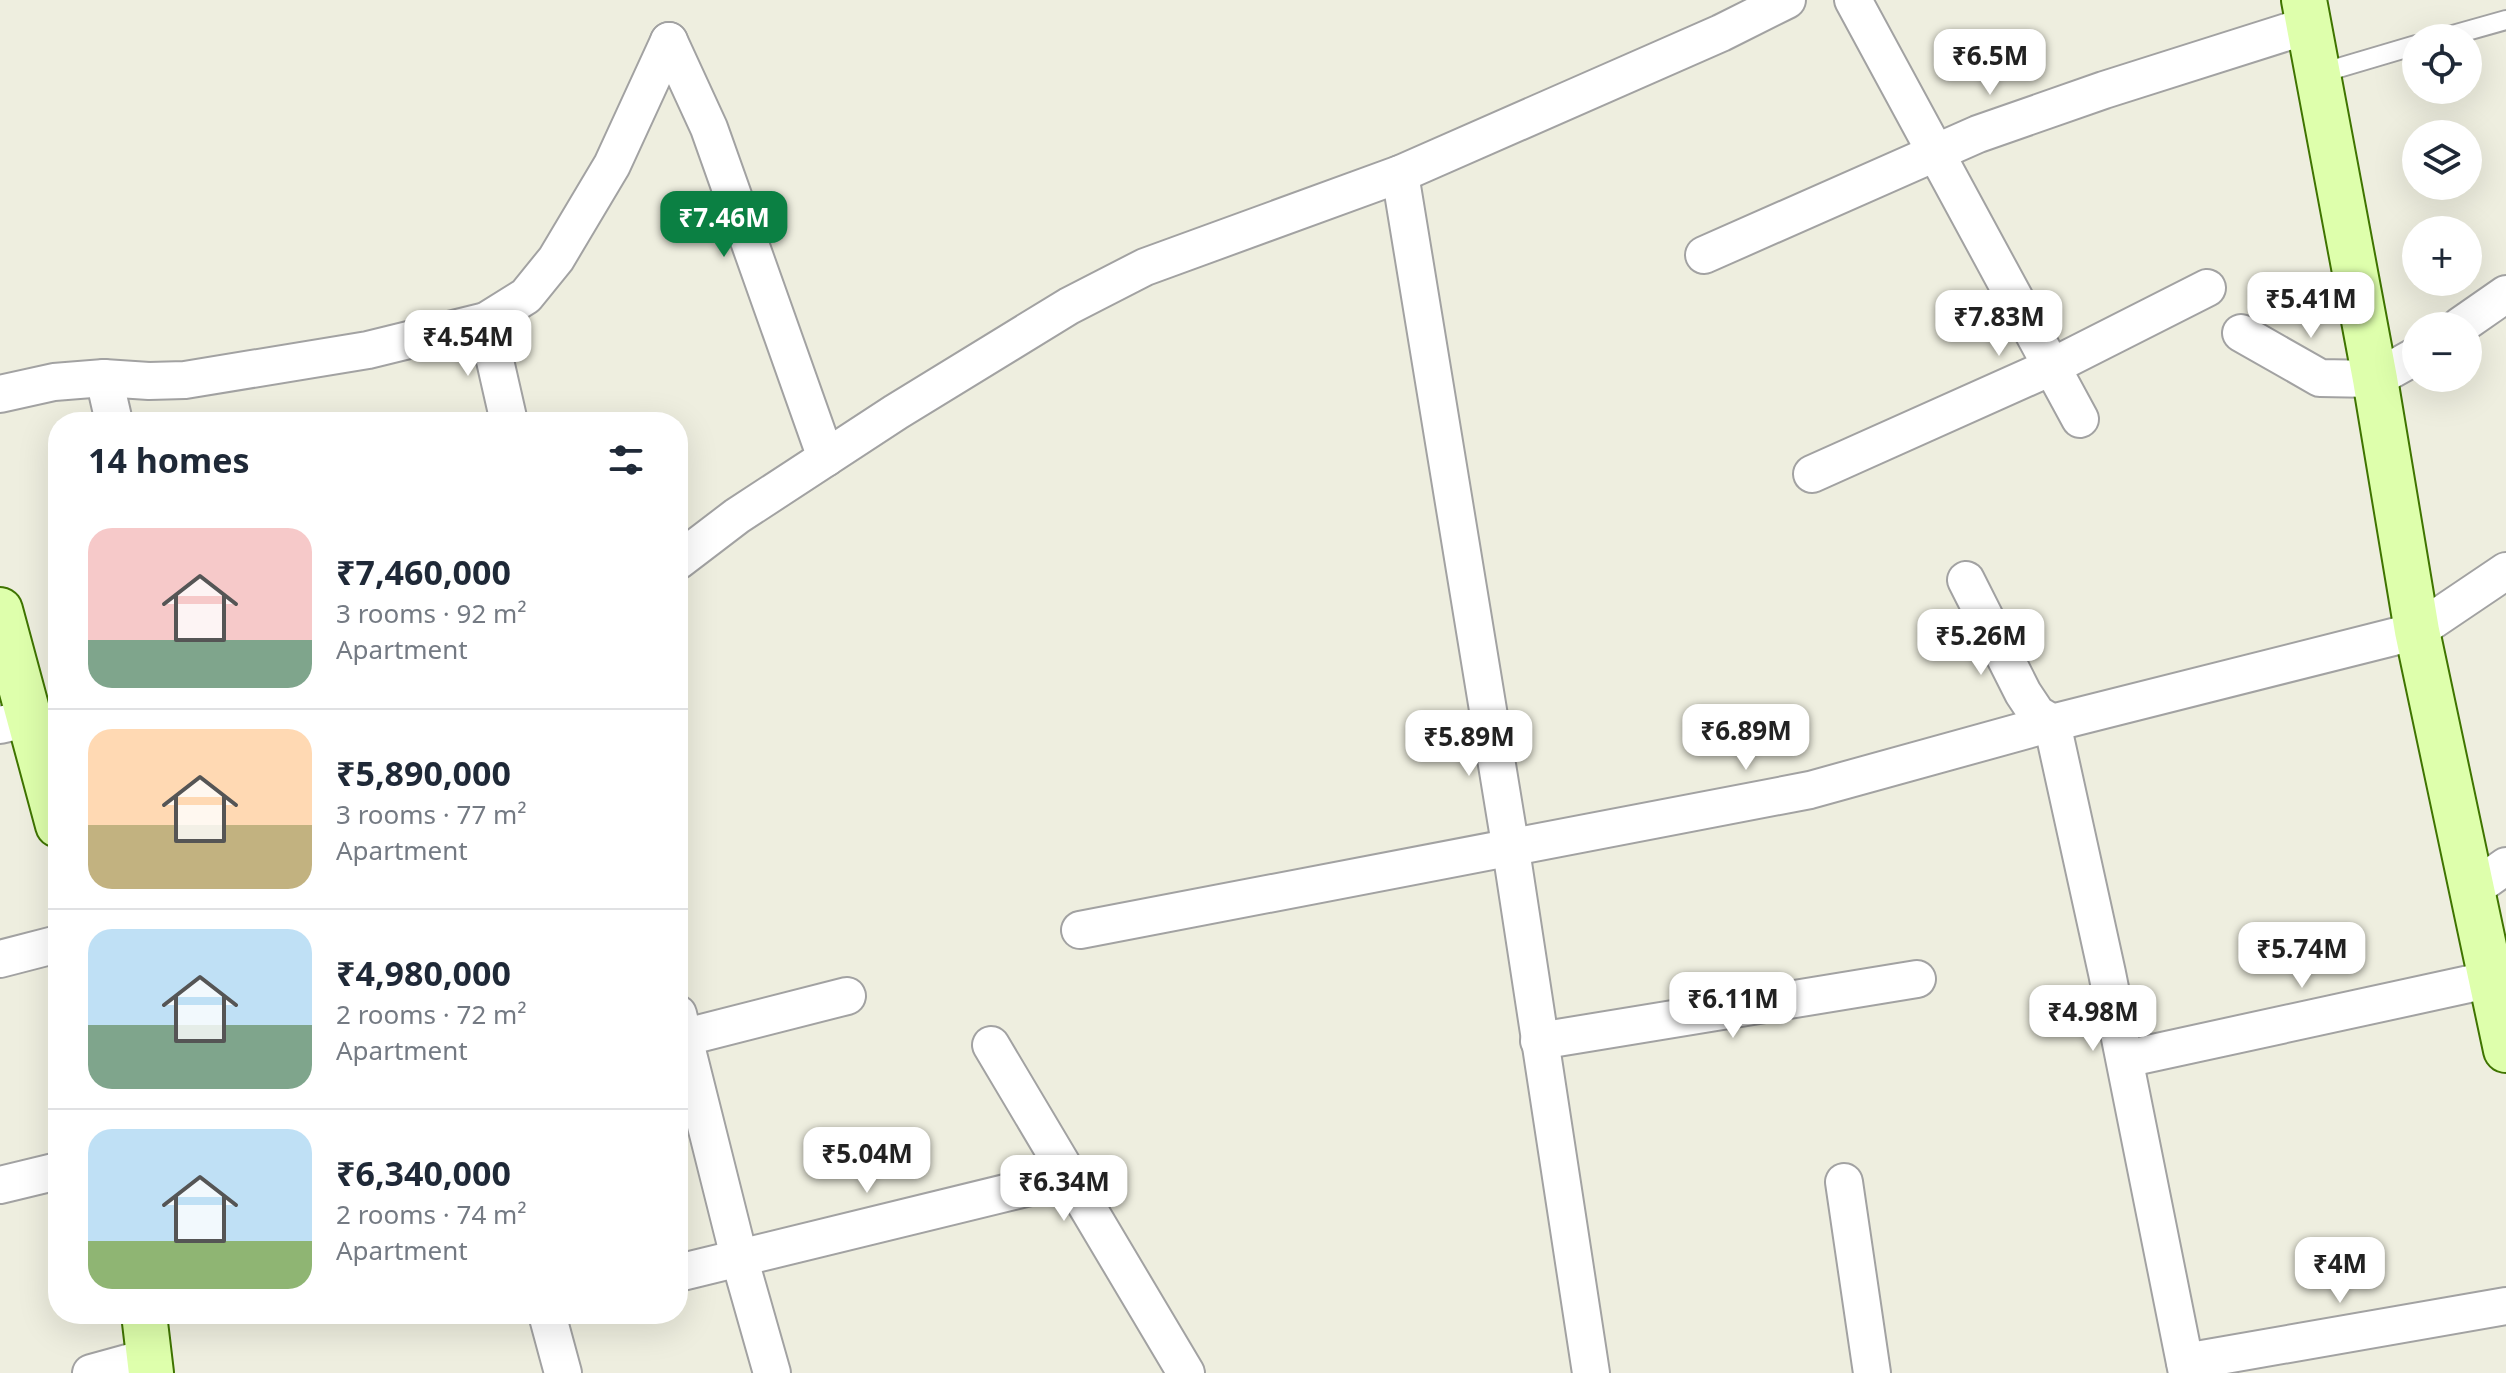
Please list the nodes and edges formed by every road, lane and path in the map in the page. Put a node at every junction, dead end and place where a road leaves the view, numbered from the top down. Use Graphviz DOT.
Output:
graph roads {
  1 [pos="1787,0"];
  2 [pos="1853,0"];
  3 [pos="2306,13"];
  4 [pos="2506,20"];
  5 [pos="2482,27"];
  6 [pos="2402,49"];
  7 [pos="2318,74"];
  8 [pos="1936,154"];
  9 [pos="1400,174"];
  10 [pos="1704,255"];
  11 [pos="2207,288"];
  12 [pos="2506,294"];
  13 [pos="2480,312"];
  14 [pos="486,321"];
  15 [pos="2241,333"];
  16 [pos="2402,364"];
  17 [pos="2051,367"];
  18 [pos="104,378"];
  19 [pos="2375,379"];
  20 [pos="0,394"];
  21 [pos="112,412"];
  22 [pos="507,412"];
  23 [pos="2080,419"];
  24 [pos="826,458"];
  25 [pos="1812,474"];
  26 [pos="688,553"];
  27 [pos="2506,571"];
  28 [pos="1966,580"];
  29 [pos="0,610"];
  30 [pos="2417,631"];
  31 [pos="16,722"];
  32 [pos="2052,723"];
  33 [pos="48,800"];
  34 [pos="1511,850"];
  35 [pos="2489,878"];
  36 [pos="1080,930"];
  37 [pos="48,947"];
  38 [pos="0,959"];
  39 [pos="1917,979"];
  40 [pos="2492,979"];
  41 [pos="847,996"];
  42 [pos="688,1028"];
  43 [pos="1539,1041"];
  44 [pos="991,1045"];
  45 [pos="2506,1050"];
  46 [pos="2125,1059"];
  47 [pos="688,1061"];
  48 [pos="48,1173"];
  49 [pos="1071,1177"];
  50 [pos="1844,1182"];
  51 [pos="0,1185"];
  52 [pos="739,1257"];
  53 [pos="688,1270"];
  54 [pos="2506,1306"];
  55 [pos="145,1324"];
  56 [pos="550,1324"];
  57 [pos="150,1365"];
  58 [pos="2186,1368"];
  59 [pos="91,1373"];
  60 [pos="563,1373"];
  61 [pos="772,1373"];
  62 [pos="1186,1373"];
  63 [pos="1591,1373"];
  64 [pos="1872,1373"];
  1 -- 9 [label="street"];
  2 -- 8 [label="street"];
  3 -- 7 [label="street"];
  3 -- 8 [label="street"];
  4 -- 5 [label="lane"];
  6 -- 7 [label="lane"];
  7 -- 19 [label="street"];
  8 -- 10 [label="street"];
  8 -- 17 [label="street"];
  9 -- 24 [label="street"];
  9 -- 34 [label="street"];
  11 -- 17 [label="street"];
  12 -- 13 [label="street"];
  14 -- 18 [label="street"];
  14 -- 22 [label="street"];
  14 -- 24 [label="street"];
  15 -- 19 [label="street"];
  16 -- 19 [label="street"];
  17 -- 23 [label="street"];
  17 -- 25 [label="street"];
  18 -- 20 [label="street"];
  18 -- 21 [label="street"];
  19 -- 30 [label="street"];
  24 -- 26 [label="street"];
  27 -- 30 [label="street"];
  28 -- 32 [label="street"];
  29 -- 31 [label="street"];
  30 -- 32 [label="street"];
  30 -- 35 [label="street"];
  31 -- 33 [label="street"];
  32 -- 34 [label="street"];
  32 -- 46 [label="street"];
  34 -- 36 [label="street"];
  34 -- 43 [label="street"];
  35 -- 40 [label="street"];
  37 -- 38 [label="street"];
  39 -- 43 [label="street"];
  40 -- 45 [label="street"];
  40 -- 46 [label="street"];
  41 -- 42 [label="street"];
  43 -- 63 [label="street"];
  44 -- 49 [label="street"];
  46 -- 58 [label="street"];
  47 -- 52 [label="street"];
  48 -- 51 [label="street"];
  49 -- 52 [label="street"];
  49 -- 62 [label="street"];
  50 -- 64 [label="street"];
  52 -- 53 [label="street"];
  52 -- 61 [label="street"];
  54 -- 58 [label="street"];
  55 -- 57 [label="street"];
  56 -- 60 [label="street"];
  57 -- 59 [label="street"];
}
